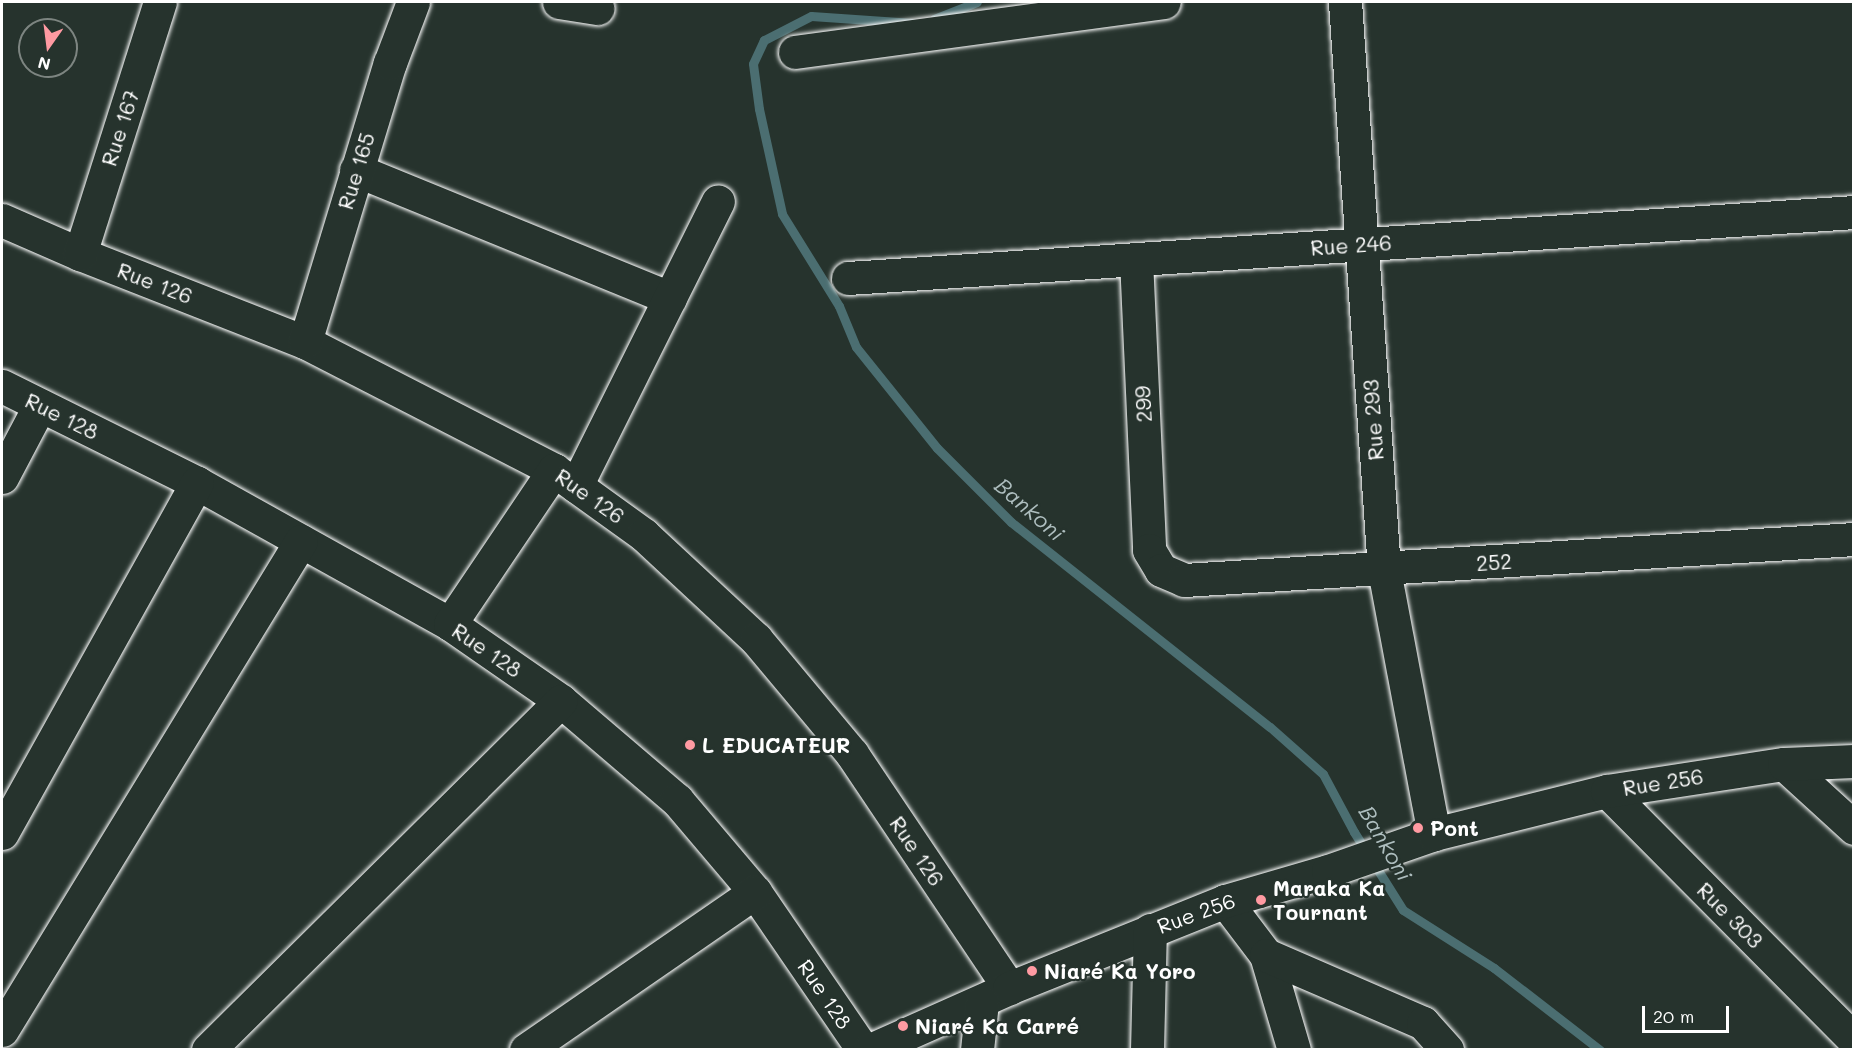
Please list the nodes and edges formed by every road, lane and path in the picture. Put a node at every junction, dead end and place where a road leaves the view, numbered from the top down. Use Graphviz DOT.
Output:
graph roads {
  1 [pos="160,2"];
  2 [pos="413,2"];
  3 [pos="559,2"];
  4 [pos="1164,2"];
  5 [pos="1345,2"];
  6 [pos="598,8"];
  7 [pos="795,52"];
  8 [pos="356,170"];
  9 [pos="718,201"];
  10 [pos="1854,212"];
  11 [pos="2,220"];
  12 [pos="1361,244"];
  13 [pos="81,254"];
  14 [pos="1136,259"];
  15 [pos="848,278"];
  16 [pos="670,298"];
  17 [pos="305,342"];
  18 [pos="2,386"];
  19 [pos="40,405"];
  20 [pos="2,477"];
  21 [pos="565,478"];
  22 [pos="197,483"];
  23 [pos="1854,539"];
  24 [pos="301,541"];
  25 [pos="1149,550"];
  26 [pos="1384,570"];
  27 [pos="450,624"];
  28 [pos="561,701"];
  29 [pos="1854,761"];
  30 [pos="1784,764"];
  31 [pos="1606,791"];
  32 [pos="1854,828"];
  33 [pos="2,833"];
  34 [pos="1421,839"];
  35 [pos="756,892"];
  36 [pos="1225,901"];
  37 [pos="1150,930"];
  38 [pos="1266,955"];
  39 [pos="995,995"];
  40 [pos="2,1030"];
  41 [pos="1854,1040"];
  42 [pos="208,1050"];
  43 [pos="526,1050"];
  44 [pos="863,1050"];
  45 [pos="870,1050"];
  46 [pos="977,1050"];
  47 [pos="1147,1050"];
  48 [pos="1294,1050"];
  49 [pos="1447,1050"];
  1 -- 13 [label="street, Rue 167"];
  2 -- 8 [label="street, Rue 165"];
  3 -- 6 [label="street"];
  4 -- 7 [label="street"];
  5 -- 12 [label="street, Rue 293"];
  8 -- 16 [label="street"];
  8 -- 17 [label="street, Rue 165"];
  9 -- 16 [label="street"];
  10 -- 12 [label="street, Rue 246"];
  11 -- 13 [label="street, Rue 126"];
  12 -- 14 [label="street, Rue 246"];
  12 -- 26 [label="street, Rue 293"];
  13 -- 17 [label="street, Rue 126"];
  14 -- 15 [label="street, Rue 246"];
  14 -- 25 [label="street, 299"];
  16 -- 21 [label="street"];
  17 -- 21 [label="street, Rue 126"];
  18 -- 19 [label="street, Rue 128"];
  19 -- 20 [label="street"];
  19 -- 22 [label="street, Rue 128"];
  21 -- 27 [label="street"];
  21 -- 39 [label="street, Rue 126"];
  22 -- 24 [label="street, Rue 128"];
  22 -- 33 [label="street"];
  23 -- 26 [label="street, 252"];
  24 -- 27 [label="street, Rue 128"];
  24 -- 40 [label="street"];
  25 -- 26 [label="street, 252"];
  26 -- 34 [label="street, Rue 293"];
  27 -- 28 [label="street, Rue 128"];
  28 -- 35 [label="street, Rue 128"];
  28 -- 42 [label="street"];
  29 -- 30 [label="street, Rue 256"];
  30 -- 31 [label="street, Rue 256"];
  30 -- 32 [label="street"];
  31 -- 34 [label="street, Rue 256"];
  31 -- 41 [label="street, Rue 303"];
  34 -- 36 [label="street, Rue 256"];
  35 -- 43 [label="street"];
  35 -- 44 [label="street, Rue 128"];
  36 -- 37 [label="street, Rue 256"];
  36 -- 38 [label="street"];
  37 -- 39 [label="street, Rue 256"];
  37 -- 47 [label="street"];
  38 -- 48 [label="street"];
  38 -- 49 [label="street"];
  39 -- 45 [label="street, Rue 256"];
  39 -- 46 [label="street"];
}
